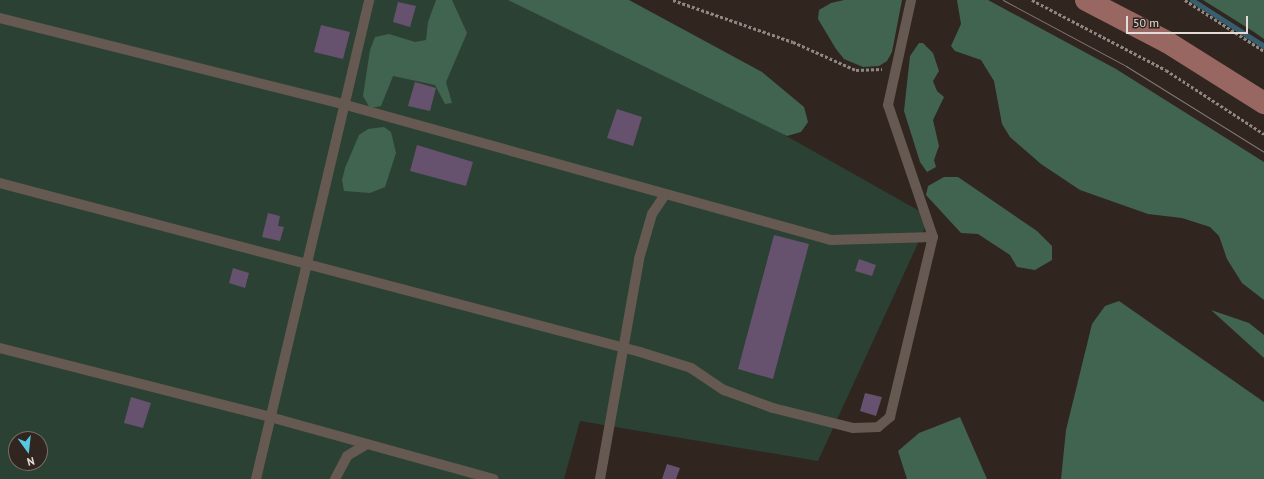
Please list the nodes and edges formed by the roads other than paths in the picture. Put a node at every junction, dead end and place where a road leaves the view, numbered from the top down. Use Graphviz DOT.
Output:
graph roads {
  1 [pos="369,0"];
  2 [pos="911,0"];
  3 [pos="1086,0"];
  4 [pos="0,18"];
  5 [pos="1264,103"];
  6 [pos="346,106"];
  7 [pos="0,184"];
  8 [pos="664,195"];
  9 [pos="933,237"];
  10 [pos="309,263"];
  11 [pos="0,348"];
  12 [pos="623,348"];
  13 [pos="270,417"];
  14 [pos="367,444"];
  15 [pos="256,479"];
  16 [pos="335,479"];
  17 [pos="494,479"];
  18 [pos="600,479"];
  1 -- 6 [label="lane"];
  2 -- 9 [label="lane"];
  3 -- 5 [label="main road"];
  4 -- 6 [label="lane"];
  6 -- 8 [label="lane"];
  6 -- 10 [label="lane"];
  7 -- 10 [label="lane"];
  8 -- 9 [label="lane"];
  8 -- 12 [label="lane"];
  9 -- 12 [label="lane"];
  10 -- 12 [label="lane"];
  10 -- 13 [label="lane"];
  11 -- 13 [label="lane"];
  12 -- 18 [label="lane"];
  13 -- 14 [label="lane"];
  13 -- 15 [label="lane"];
  14 -- 16 [label="lane"];
  14 -- 17 [label="lane"];
}
